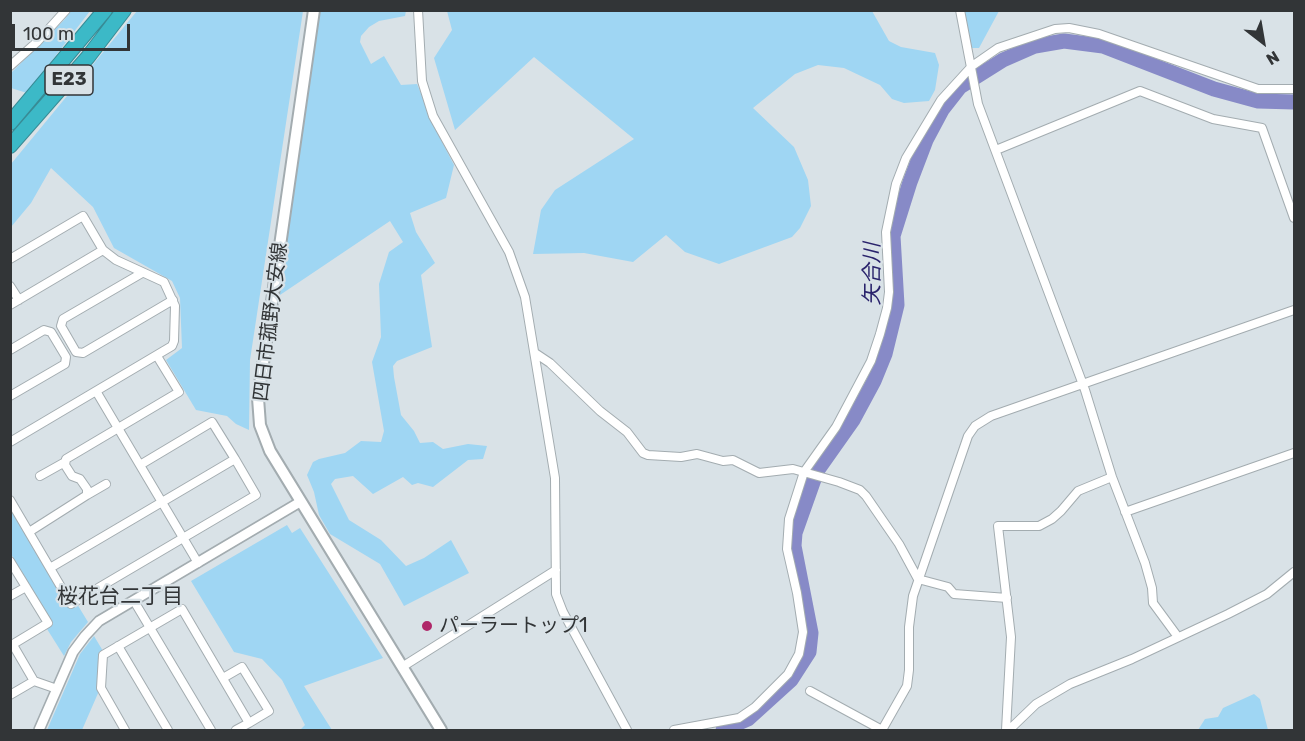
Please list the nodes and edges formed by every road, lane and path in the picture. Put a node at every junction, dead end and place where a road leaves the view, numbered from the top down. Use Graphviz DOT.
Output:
graph roads {
  1 [pos="54,10"];
  2 [pos="105,10"];
  3 [pos="124,10"];
  4 [pos="314,10"];
  5 [pos="418,10"];
  6 [pos="960,10"];
  7 [pos="64,13"];
  8 [pos="10,66"];
  9 [pos="973,68"];
  10 [pos="1294,89"];
  11 [pos="10,123"];
  12 [pos="10,146"];
  13 [pos="996,150"];
  14 [pos="1294,218"];
  15 [pos="103,250"];
  16 [pos="10,259"];
  17 [pos="142,273"];
  18 [pos="10,286"];
  19 [pos="19,300"];
  20 [pos="173,300"];
  21 [pos="10,305"];
  22 [pos="1294,310"];
  23 [pos="62,326"];
  24 [pos="51,332"];
  25 [pos="10,350"];
  26 [pos="76,352"];
  27 [pos="535,353"];
  28 [pos="157,356"];
  29 [pos="66,357"];
  30 [pos="1083,384"];
  31 [pos="96,391"];
  32 [pos="10,396"];
  33 [pos="118,428"];
  34 [pos="10,442"];
  35 [pos="1294,453"];
  36 [pos="235,459"];
  37 [pos="65,462"];
  38 [pos="140,465"];
  39 [pos="806,472"];
  40 [pos="40,476"];
  41 [pos="1112,477"];
  42 [pos="106,484"];
  43 [pos="87,495"];
  44 [pos="10,500"];
  45 [pos="162,502"];
  46 [pos="300,502"];
  47 [pos="1125,512"];
  48 [pos="29,532"];
  49 [pos="183,537"];
  50 [pos="10,561"];
  51 [pos="198,563"];
  52 [pos="50,568"];
  53 [pos="556,570"];
  54 [pos="1294,572"];
  55 [pos="918,579"];
  56 [pos="26,587"];
  57 [pos="10,596"];
  58 [pos="1006,598"];
  59 [pos="134,601"];
  60 [pos="150,628"];
  61 [pos="1178,637"];
  62 [pos="12,646"];
  63 [pos="118,646"];
  64 [pos="402,666"];
  65 [pos="223,678"];
  66 [pos="34,681"];
  67 [pos="57,689"];
  68 [pos="810,691"];
  69 [pos="10,695"];
  70 [pos="249,723"];
  71 [pos="39,730"];
  72 [pos="125,730"];
  73 [pos="168,730"];
  74 [pos="211,730"];
  75 [pos="236,730"];
  76 [pos="441,730"];
  77 [pos="627,730"];
  78 [pos="674,730"];
  79 [pos="882,730"];
  80 [pos="1008,730"];
  1 -- 7 [label="street"];
  2 -- 11 [label="highway, E23"];
  3 -- 12 [label="highway, E23"];
  4 -- 46 [label="main road, 四日市菰野大安線"];
  5 -- 27 [label="street"];
  6 -- 9 [label="street"];
  7 -- 8 [label="street"];
  9 -- 10 [label="street"];
  9 -- 13 [label="street"];
  9 -- 39 [label="street"];
  13 -- 14 [label="street"];
  13 -- 30 [label="street"];
  15 -- 16 [label="street"];
  15 -- 17 [label="street"];
  15 -- 19 [label="street"];
  17 -- 20 [label="street"];
  17 -- 23 [label="street"];
  18 -- 19 [label="street"];
  19 -- 21 [label="street"];
  20 -- 26 [label="street"];
  20 -- 28 [label="street"];
  22 -- 30 [label="street"];
  23 -- 24 [label="street"];
  23 -- 26 [label="street"];
  24 -- 25 [label="street"];
  24 -- 29 [label="street"];
  26 -- 29 [label="street"];
  27 -- 39 [label="street"];
  27 -- 53 [label="street"];
  28 -- 31 [label="street"];
  28 -- 33 [label="street"];
  29 -- 32 [label="street"];
  30 -- 41 [label="street"];
  30 -- 55 [label="street"];
  31 -- 33 [label="street"];
  31 -- 34 [label="street"];
  33 -- 37 [label="street"];
  33 -- 38 [label="street"];
  35 -- 47 [label="street"];
  36 -- 38 [label="street"];
  36 -- 45 [label="street"];
  36 -- 49 [label="street"];
  37 -- 40 [label="street"];
  37 -- 43 [label="street"];
  38 -- 45 [label="street"];
  39 -- 55 [label="street"];
  39 -- 78 [label="street"];
  41 -- 47 [label="street"];
  41 -- 58 [label="street"];
  42 -- 43 [label="street"];
  43 -- 48 [label="street"];
  44 -- 48 [label="street"];
  45 -- 49 [label="street"];
  45 -- 52 [label="street"];
  46 -- 51 [label="street"];
  46 -- 64 [label="main road, 四日市菰野大安線"];
  47 -- 61 [label="street"];
  48 -- 52 [label="street"];
  49 -- 51 [label="street"];
  49 -- 52 [label="street"];
  50 -- 56 [label="street"];
  51 -- 59 [label="street"];
  53 -- 64 [label="street"];
  53 -- 77 [label="street"];
  54 -- 61 [label="street"];
  55 -- 58 [label="street"];
  55 -- 79 [label="street"];
  56 -- 57 [label="street"];
  56 -- 62 [label="street"];
  58 -- 80 [label="street"];
  59 -- 60 [label="street"];
  59 -- 67 [label="street"];
  60 -- 63 [label="street"];
  60 -- 65 [label="street"];
  60 -- 74 [label="street"];
  61 -- 80 [label="street"];
  62 -- 66 [label="street"];
  63 -- 72 [label="street"];
  63 -- 73 [label="street"];
  64 -- 76 [label="main road, 四日市菰野大安線"];
  65 -- 70 [label="street"];
  65 -- 70 [label="street"];
  66 -- 67 [label="street"];
  66 -- 69 [label="street"];
  67 -- 71 [label="street"];
  68 -- 79 [label="street"];
  70 -- 75 [label="street"];
}
